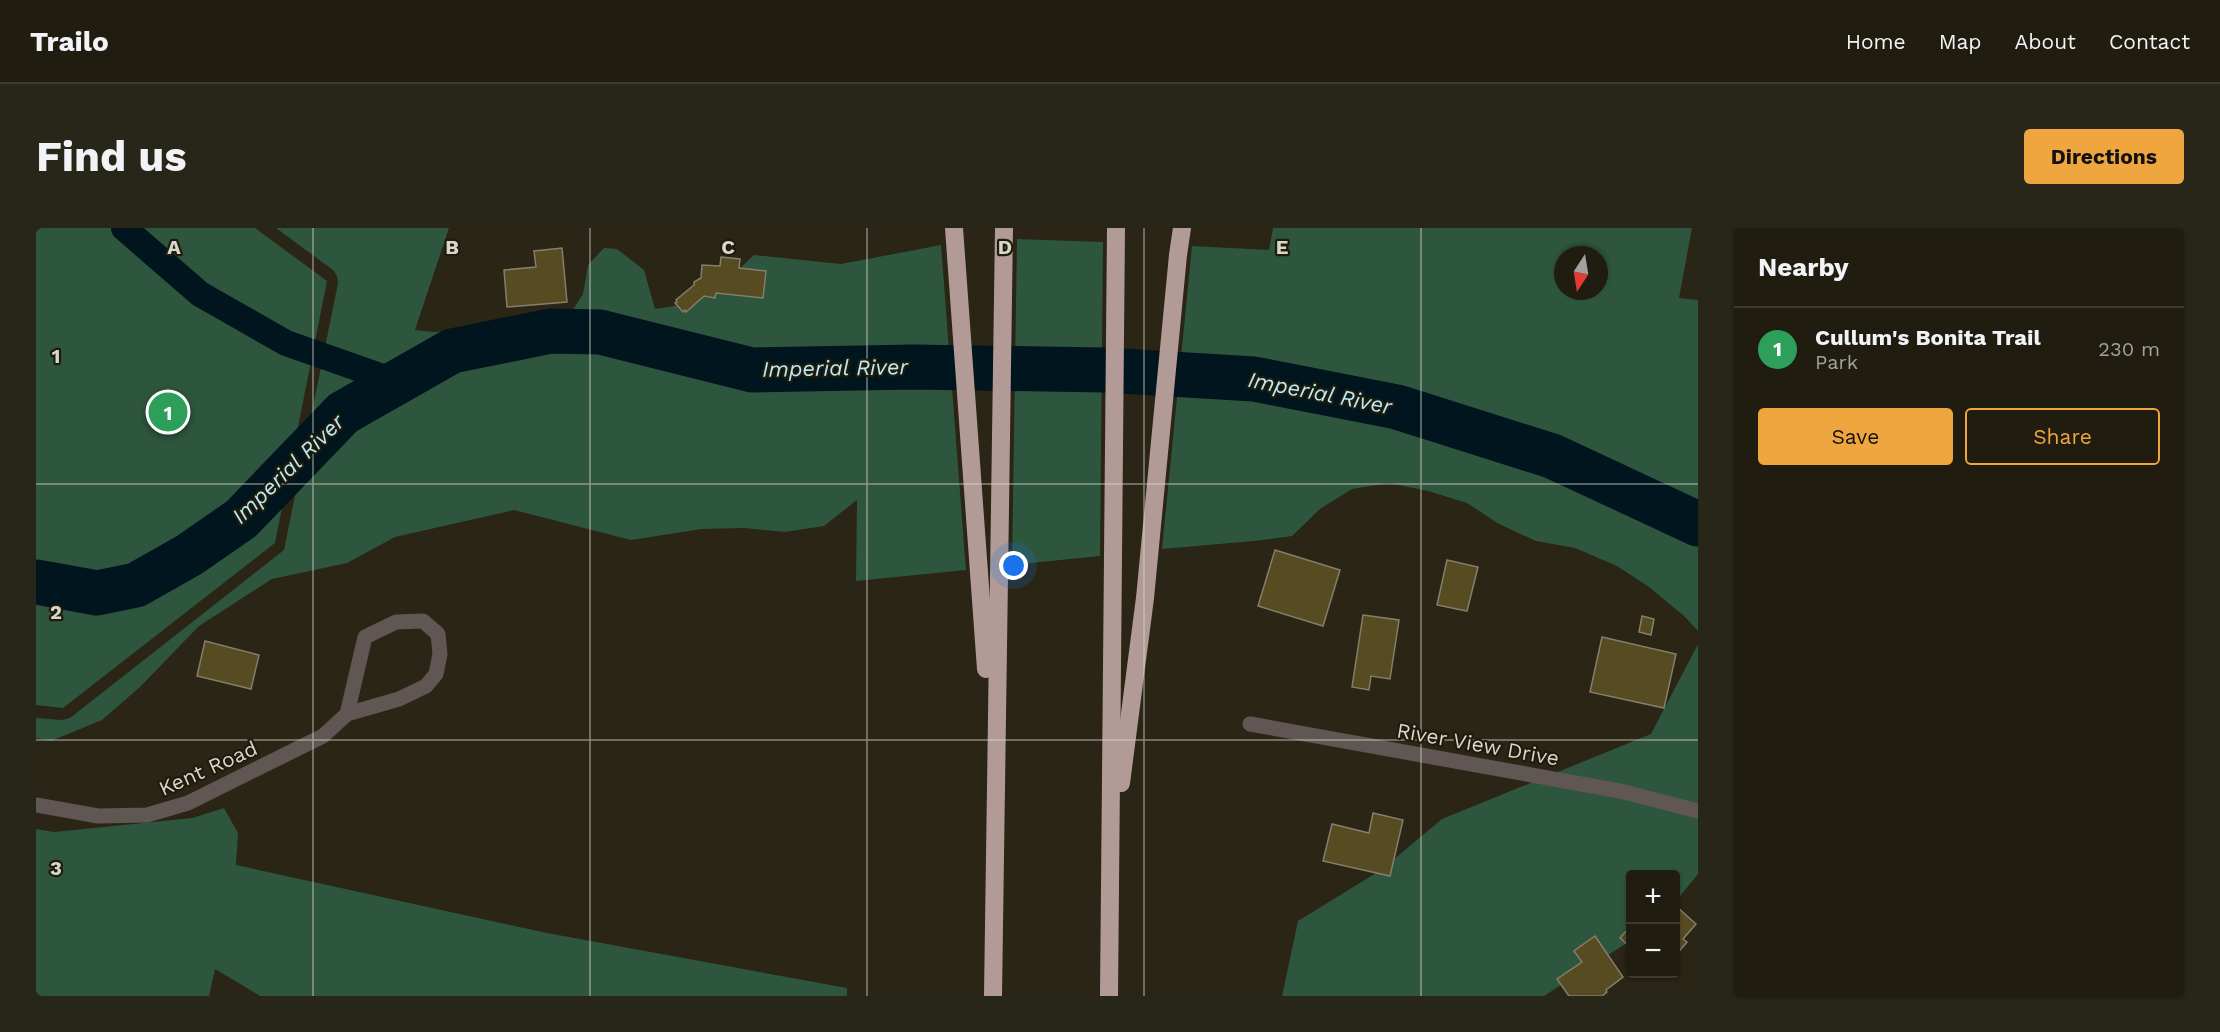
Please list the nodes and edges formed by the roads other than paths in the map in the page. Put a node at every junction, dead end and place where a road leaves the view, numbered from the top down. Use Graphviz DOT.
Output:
graph roads {
  1 [pos="954,228"];
  2 [pos="1004,228"];
  3 [pos="1116,228"];
  4 [pos="1182,228"];
  5 [pos="990,595"];
  6 [pos="347,714"];
  7 [pos="1250,724"];
  8 [pos="36,805"];
  9 [pos="1698,812"];
  10 [pos="1110,865"];
  11 [pos="993,996"];
  12 [pos="1109,996"];
  1 -- 5 [label="highway"];
  2 -- 5 [label="highway"];
  3 -- 10 [label="highway"];
  4 -- 10 [label="highway"];
  5 -- 11 [label="highway"];
  6 -- 6 [label="street, Kent Road"];
  6 -- 8 [label="street, Kent Road"];
  7 -- 9 [label="street, River View Drive"];
  10 -- 12 [label="highway"];
}
